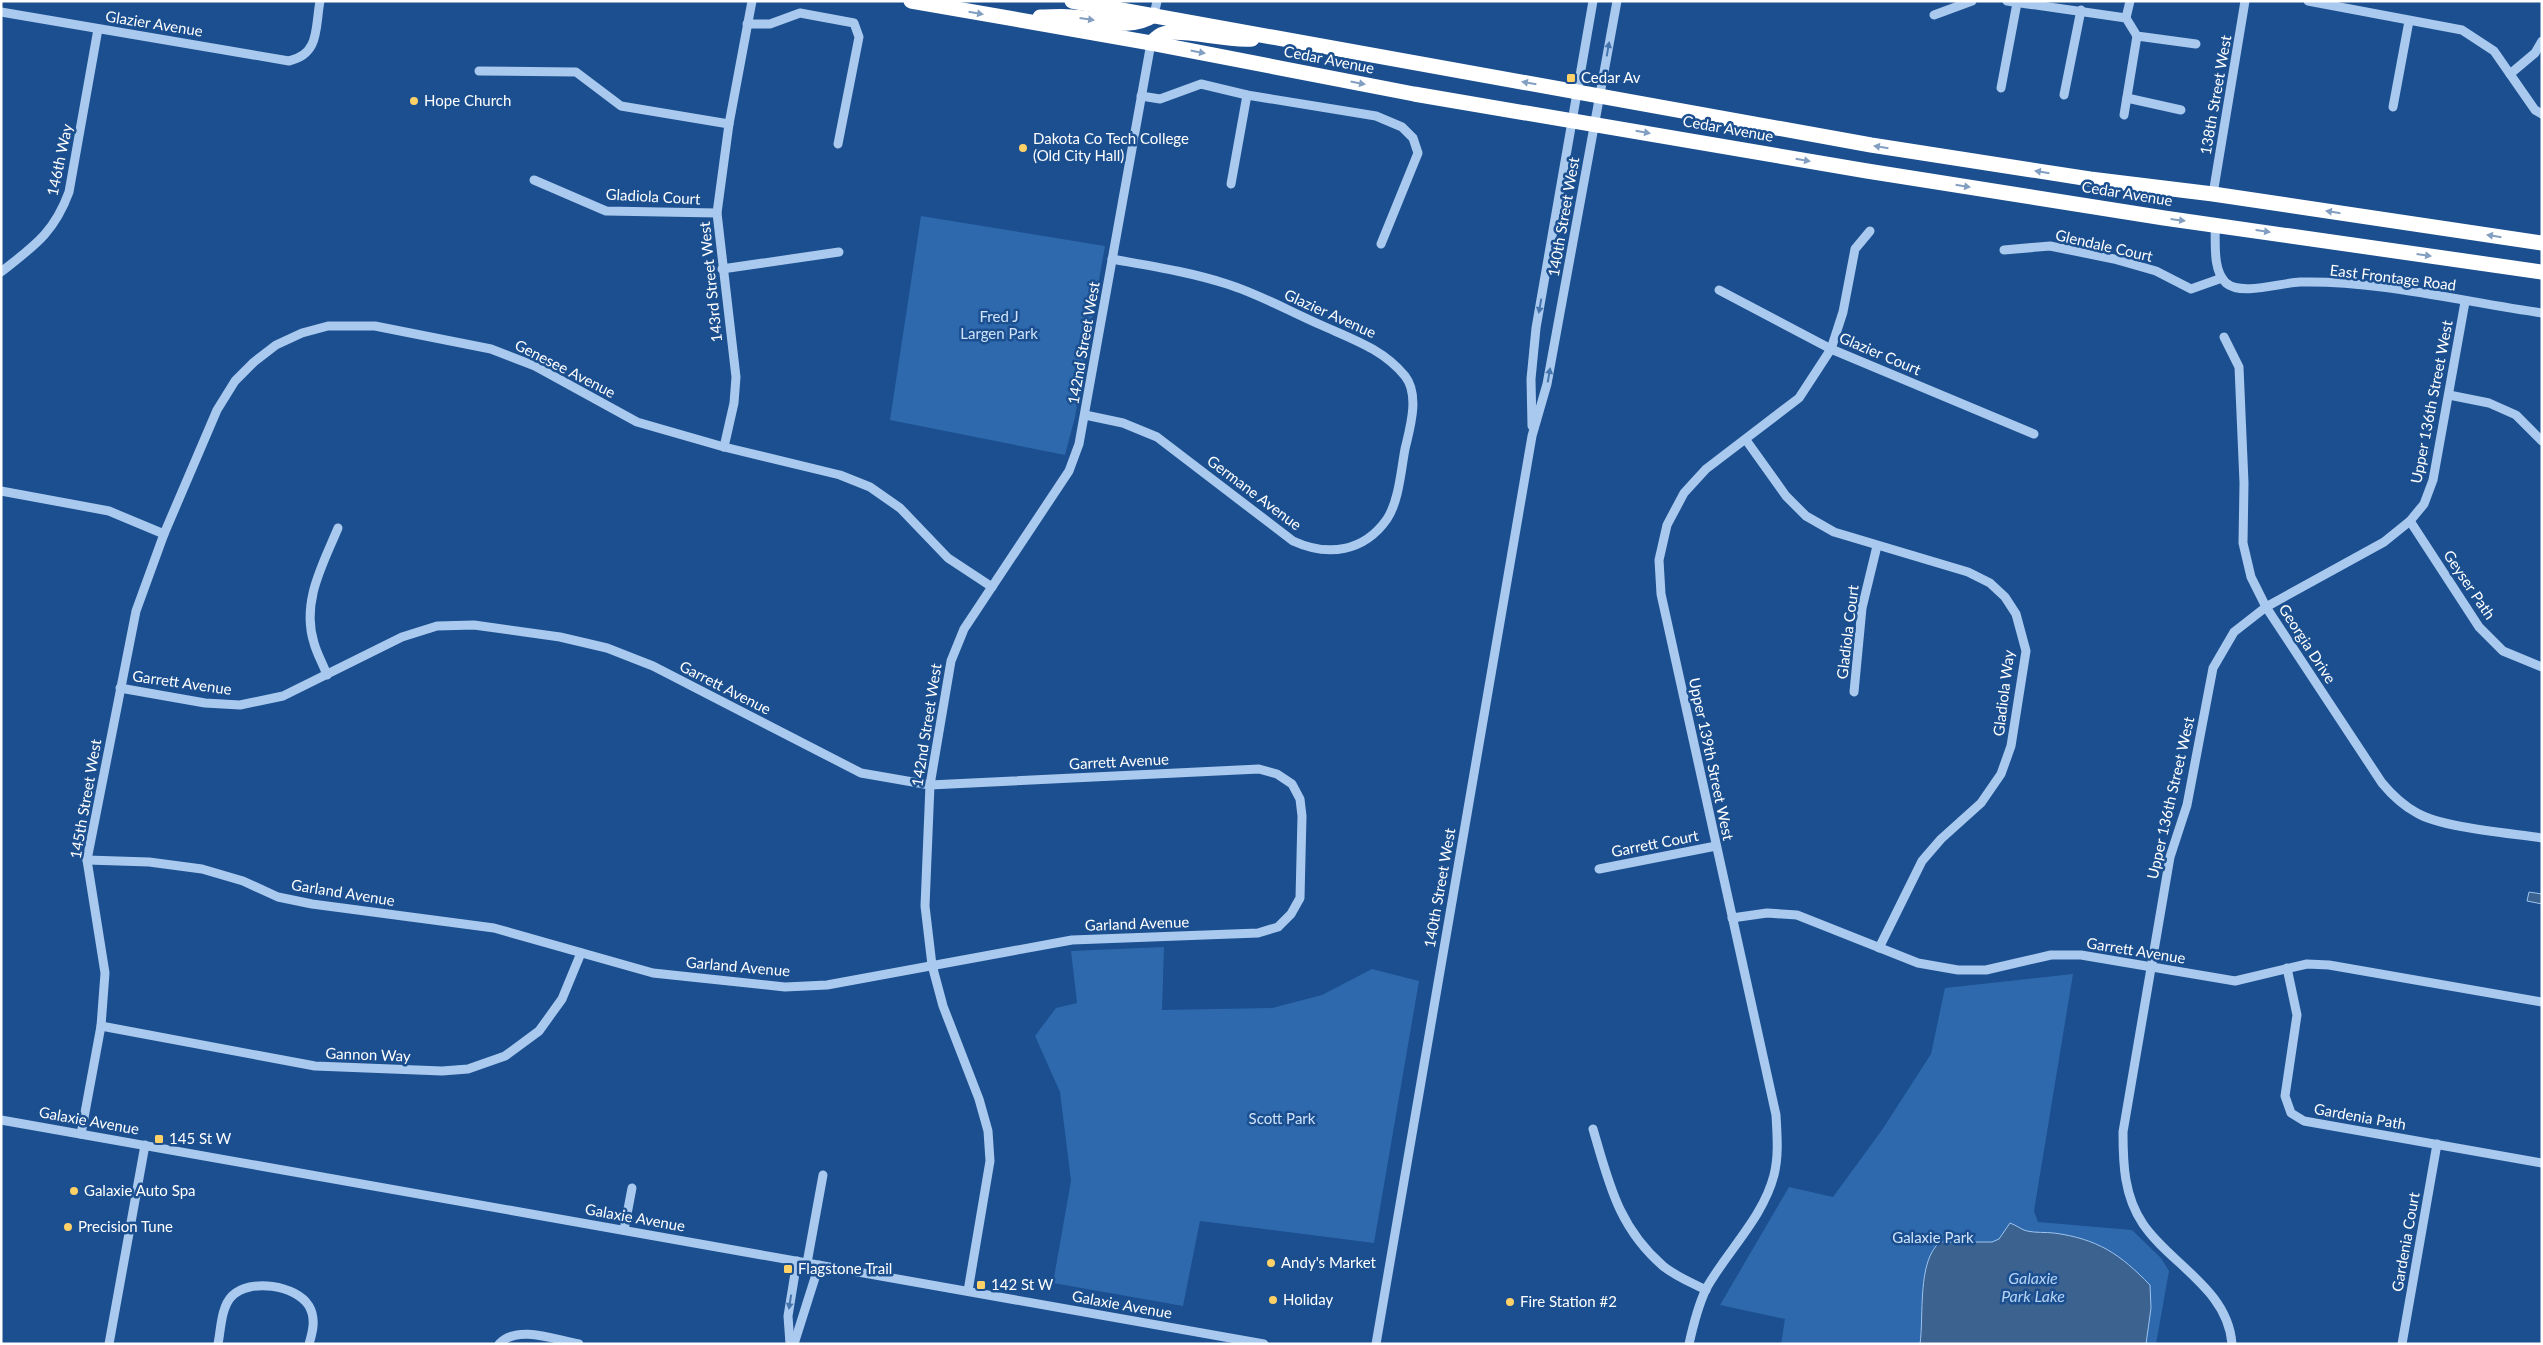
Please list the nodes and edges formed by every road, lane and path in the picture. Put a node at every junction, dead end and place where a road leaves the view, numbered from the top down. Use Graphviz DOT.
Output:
graph roads {
  1 [pos="320,1"];
  2 [pos="752,1"];
  3 [pos="911,1"];
  4 [pos="1072,1"];
  5 [pos="1593,1"];
  6 [pos="1617,1"];
  7 [pos="1972,1"];
  8 [pos="2007,1"];
  9 [pos="2130,1"];
  10 [pos="2245,1"];
  11 [pos="2308,1"];
  12 [pos="2017,3"];
  13 [pos="2048,3"];
  14 [pos="1155,8"];
  15 [pos="2081,10"];
  16 [pos="1,12"];
  17 [pos="1934,15"];
  18 [pos="1004,18"];
  19 [pos="2126,18"];
  20 [pos="2409,20"];
  21 [pos="747,24"];
  22 [pos="98,29"];
  23 [pos="1270,36"];
  24 [pos="2138,36"];
  25 [pos="2542,41"];
  26 [pos="1150,43"];
  27 [pos="2196,44"];
  28 [pos="479,71"];
  29 [pos="2510,74"];
  30 [pos="2001,88"];
  31 [pos="1577,92"];
  32 [pos="1247,95"];
  33 [pos="2064,95"];
  34 [pos="1141,96"];
  35 [pos="1600,96"];
  36 [pos="2127,98"];
  37 [pos="2392,107"];
  38 [pos="2181,110"];
  39 [pos="2542,114"];
  40 [pos="2124,115"];
  41 [pos="1572,120"];
  42 [pos="729,124"];
  43 [pos="1594,124"];
  44 [pos="838,144"];
  45 [pos="534,180"];
  46 [pos="1231,184"];
  47 [pos="2213,194"];
  48 [pos="717,213"];
  49 [pos="2215,224"];
  50 [pos="1870,231"];
  51 [pos="2542,243"];
  52 [pos="1381,244"];
  53 [pos="2004,250"];
  54 [pos="839,252"];
  55 [pos="1112,259"];
  56 [pos="722,269"];
  57 [pos="1,272"];
  58 [pos="2542,272"];
  59 [pos="2220,274"];
  60 [pos="1718,290"];
  61 [pos="2465,302"];
  62 [pos="2542,312"];
  63 [pos="2224,337"];
  64 [pos="1831,349"];
  65 [pos="2449,395"];
  66 [pos="1085,415"];
  67 [pos="2034,434"];
  68 [pos="1532,436"];
  69 [pos="1746,440"];
  70 [pos="2542,441"];
  71 [pos="724,447"];
  72 [pos="1,491"];
  73 [pos="1394,500"];
  74 [pos="2410,521"];
  75 [pos="338,528"];
  76 [pos="164,534"];
  77 [pos="1877,546"];
  78 [pos="992,588"];
  79 [pos="2266,606"];
  80 [pos="2542,667"];
  81 [pos="328,675"];
  82 [pos="120,688"];
  83 [pos="1854,692"];
  84 [pos="930,785"];
  85 [pos="1302,816"];
  86 [pos="2542,838"];
  87 [pos="1716,846"];
  88 [pos="87,860"];
  89 [pos="1599,869"];
  90 [pos="1732,918"];
  91 [pos="1879,948"];
  92 [pos="581,953"];
  93 [pos="932,965"];
  94 [pos="2152,968"];
  95 [pos="2287,968"];
  96 [pos="2542,1002"];
  97 [pos="100,1026"];
  98 [pos="1,1120"];
  99 [pos="1593,1129"];
  100 [pos="81,1134"];
  101 [pos="2437,1144"];
  102 [pos="145,1145"];
  103 [pos="2542,1163"];
  104 [pos="823,1176"];
  105 [pos="632,1188"];
  106 [pos="624,1230"];
  107 [pos="797,1261"];
  108 [pos="807,1263"];
  109 [pos="819,1265"];
  110 [pos="1706,1290"];
  111 [pos="968,1291"];
  112 [pos="109,1344"];
  113 [pos="218,1344"];
  114 [pos="309,1344"];
  115 [pos="499,1344"];
  116 [pos="579,1344"];
  117 [pos="790,1344"];
  118 [pos="794,1344"];
  119 [pos="1264,1344"];
  120 [pos="1376,1344"];
  121 [pos="1689,1344"];
  122 [pos="2232,1344"];
  123 [pos="2402,1344"];
  1 -- 22 [label="street, Glazier Avenue"];
  2 -- 21 [label="street, 143rd Street West"];
  3 -- 18 [label="highway, Cedar Avenue, one-way"];
  4 -- 14 [label="highway, Cedar Avenue"];
  5 -- 31 [label="street, 140th Street West"];
  35 -- 6 [label="street, 140th Street West, one-way"];
  7 -- 17 [label="street"];
  8 -- 12 [label="street"];
  9 -- 19 [label="street"];
  10 -- 47 [label="street, 138th Street West"];
  11 -- 20 [label="street"];
  12 -- 13 [label="street"];
  12 -- 30 [label="street"];
  13 -- 15 [label="street"];
  18 -- 14 [label="highway, one-way"];
  14 -- 23 [label="highway, Cedar Avenue"];
  15 -- 19 [label="street"];
  15 -- 33 [label="street"];
  16 -- 22 [label="street, Glazier Avenue"];
  18 -- 26 [label="highway, Cedar Avenue"];
  19 -- 24 [label="street"];
  20 -- 29 [label="street"];
  20 -- 37 [label="street"];
  21 -- 42 [label="street, 143rd Street West"];
  21 -- 44 [label="street"];
  22 -- 57 [label="street, 146th Way"];
  23 -- 26 [label="highway"];
  31 -- 23 [label="highway, Cedar Avenue, one-way"];
  24 -- 27 [label="street"];
  24 -- 36 [label="street"];
  25 -- 29 [label="street"];
  26 -- 34 [label="street, 142nd Street West"];
  26 -- 41 [label="highway, Cedar Avenue, one-way"];
  28 -- 42 [label="street"];
  29 -- 39 [label="street"];
  31 -- 35 [label="highway, Cedar Avenue"];
  31 -- 41 [label="street, 140th Street West"];
  32 -- 34 [label="street"];
  32 -- 46 [label="street"];
  32 -- 52 [label="street"];
  34 -- 55 [label="street, 142nd Street West"];
  35 -- 43 [label="street, 140th Street West"];
  47 -- 35 [label="highway, Cedar Avenue, one-way"];
  36 -- 38 [label="street"];
  36 -- 40 [label="street"];
  41 -- 43 [label="highway, Cedar Avenue"];
  41 -- 68 [label="street, 140th Street West, one-way"];
  42 -- 48 [label="street, 143rd Street West"];
  43 -- 49 [label="highway, Cedar Avenue, one-way"];
  68 -- 43 [label="street, 140th Street West, one-way"];
  45 -- 48 [label="street, Gladiola Court"];
  51 -- 47 [label="highway, Cedar Avenue, one-way"];
  48 -- 56 [label="street, 143rd Street West"];
  49 -- 58 [label="highway, Cedar Avenue, one-way"];
  49 -- 59 [label="street"];
  50 -- 64 [label="street, Upper 139th Street West"];
  53 -- 59 [label="street, Glendale Court"];
  54 -- 56 [label="street"];
  55 -- 66 [label="street, 142nd Street West"];
  55 -- 73 [label="street, Glazier Avenue"];
  56 -- 71 [label="street, 143rd Street West"];
  59 -- 61 [label="street, East Frontage Road"];
  60 -- 64 [label="street, Glazier Court"];
  61 -- 62 [label="street, East Frontage Road"];
  61 -- 65 [label="street, Upper 136th Street West"];
  63 -- 79 [label="street, Georgia Drive"];
  64 -- 67 [label="street, Glazier Court"];
  64 -- 69 [label="street, Upper 139th Street West"];
  65 -- 70 [label="street"];
  65 -- 74 [label="street, Upper 136th Street West"];
  66 -- 73 [label="street, Germane Avenue"];
  66 -- 78 [label="street, 142nd Street West"];
  68 -- 120 [label="street, 140th Street West"];
  69 -- 77 [label="street, Gladiola Way"];
  69 -- 87 [label="street, Upper 139th Street West"];
  71 -- 76 [label="street, Genesee Avenue"];
  71 -- 78 [label="street, Genesee Avenue"];
  72 -- 76 [label="street"];
  74 -- 79 [label="street, Upper 136th Street West"];
  74 -- 80 [label="street, Geyser Path"];
  75 -- 81 [label="street"];
  76 -- 82 [label="street, 145th Street West"];
  77 -- 83 [label="street, Gladiola Court"];
  77 -- 91 [label="street, Gladiola Way"];
  78 -- 84 [label="street, 142nd Street West"];
  79 -- 86 [label="street, Georgia Drive"];
  79 -- 94 [label="street, Upper 136th Street West"];
  81 -- 82 [label="street, Garrett Avenue"];
  81 -- 84 [label="street, Garrett Avenue"];
  82 -- 88 [label="street, 145th Street West"];
  84 -- 85 [label="street, Garrett Avenue"];
  84 -- 93 [label="street, 142nd Street West"];
  85 -- 93 [label="street, Garland Avenue"];
  87 -- 89 [label="street, Garrett Court"];
  87 -- 90 [label="street, Upper 139th Street West"];
  88 -- 92 [label="street, Garland Avenue"];
  88 -- 97 [label="street, 145th Street West"];
  90 -- 91 [label="street, Garrett Avenue"];
  90 -- 110 [label="street, Upper 139th Street West"];
  91 -- 94 [label="street, Garrett Avenue"];
  92 -- 93 [label="street, Garland Avenue"];
  92 -- 97 [label="street, Gannon Way"];
  93 -- 111 [label="street, 142nd Street West"];
  94 -- 95 [label="street, Garrett Avenue"];
  94 -- 122 [label="street, Upper 136th Street West"];
  95 -- 96 [label="street, Garrett Avenue"];
  95 -- 101 [label="street, Gardenia Path"];
  97 -- 100 [label="street, 145th Street West"];
  98 -- 100 [label="street, Galaxie Avenue"];
  99 -- 110 [label="street"];
  100 -- 102 [label="street, Galaxie Avenue"];
  101 -- 103 [label="street, Gardenia Path"];
  101 -- 123 [label="street, Gardenia Court"];
  102 -- 106 [label="street, Galaxie Avenue"];
  102 -- 112 [label="street"];
  104 -- 108 [label="street"];
  105 -- 106 [label="street"];
  106 -- 107 [label="street, Galaxie Avenue"];
  107 -- 108 [label="street, Galaxie Avenue"];
  107 -- 117 [label="street, one-way"];
  108 -- 109 [label="street, Galaxie Avenue"];
  109 -- 111 [label="street, Galaxie Avenue"];
  109 -- 118 [label="street"];
  110 -- 121 [label="street, Upper 139th Street West"];
  111 -- 119 [label="street, Galaxie Avenue"];
  113 -- 114 [label="street"];
  115 -- 116 [label="street"];
}
